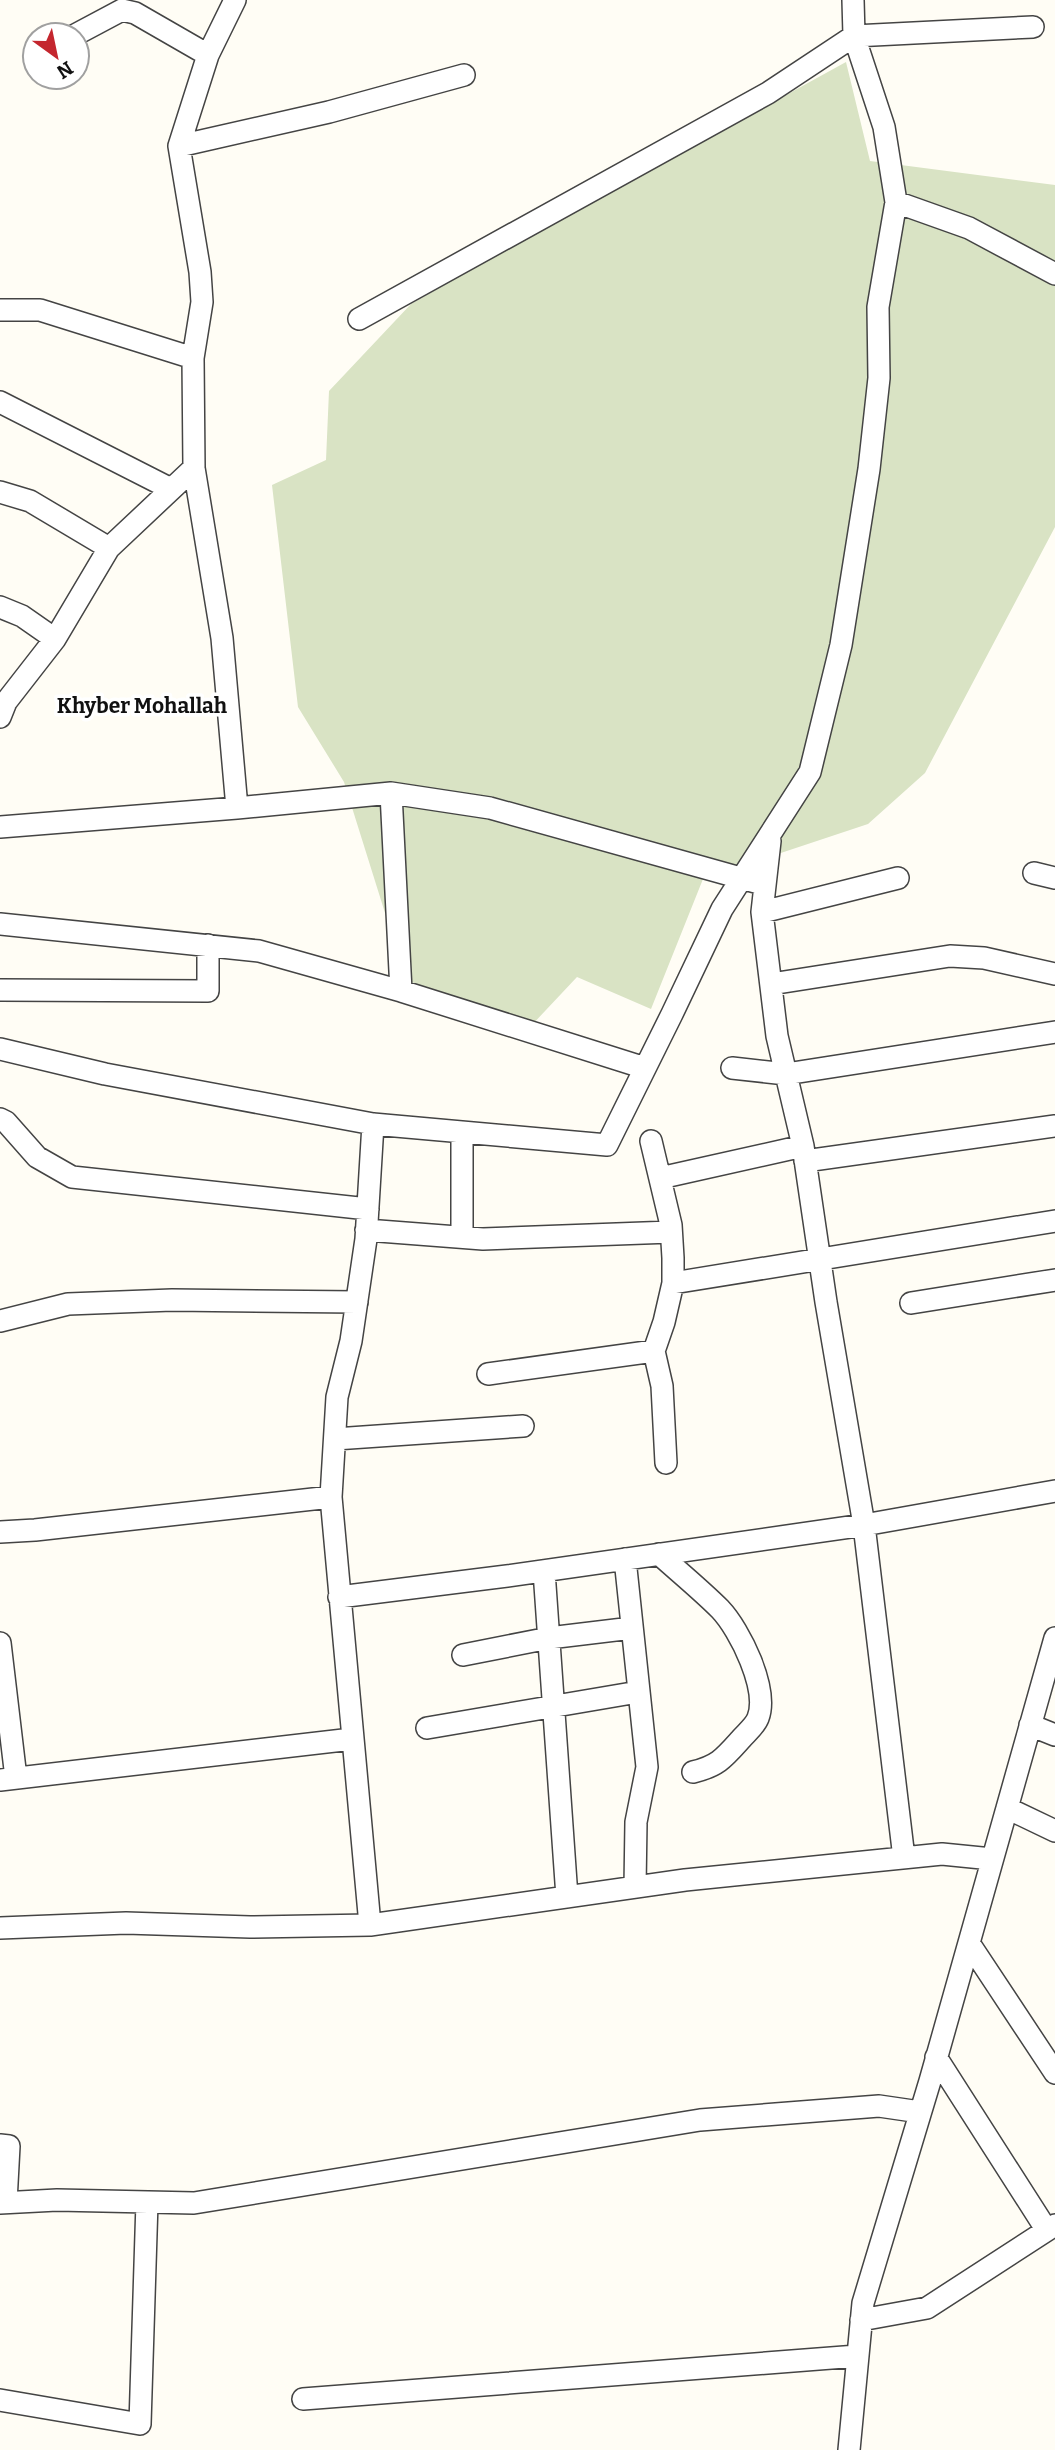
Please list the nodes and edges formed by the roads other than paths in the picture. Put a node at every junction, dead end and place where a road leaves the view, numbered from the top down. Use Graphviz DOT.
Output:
graph roads {
  1 [pos="235,0"];
  2 [pos="853,0"];
  3 [pos="91,26"];
  4 [pos="1033,27"];
  5 [pos="854,36"];
  6 [pos="208,55"];
  7 [pos="464,75"];
  8 [pos="179,146"];
  9 [pos="895,202"];
  10 [pos="1055,274"];
  11 [pos="0,310"];
  12 [pos="359,319"];
  13 [pos="193,358"];
  14 [pos="0,402"];
  15 [pos="194,468"];
  16 [pos="171,489"];
  17 [pos="0,492"];
  18 [pos="109,548"];
  19 [pos="0,607"];
  20 [pos="55,639"];
  21 [pos="2,708"];
  22 [pos="391,793"];
  23 [pos="237,808"];
  24 [pos="0,827"];
  25 [pos="770,835"];
  26 [pos="742,878"];
  27 [pos="898,878"];
  28 [pos="765,884"];
  29 [pos="762,912"];
  30 [pos="0,924"];
  31 [pos="208,945"];
  32 [pos="1055,974"];
  33 [pos="771,985"];
  34 [pos="0,990"];
  35 [pos="401,990"];
  36 [pos="1055,1032"];
  37 [pos="0,1049"];
  38 [pos="732,1068"];
  39 [pos="645,1069"];
  40 [pos="786,1074"];
  41 [pos="0,1119"];
  42 [pos="373,1124"];
  43 [pos="1055,1126"];
  44 [pos="462,1132"];
  45 [pos="651,1142"];
  46 [pos="804,1154"];
  47 [pos="660,1178"];
  48 [pos="367,1220"];
  49 [pos="1055,1221"];
  50 [pos="671,1231"];
  51 [pos="462,1237"];
  52 [pos="820,1261"];
  53 [pos="1055,1280"];
  54 [pos="673,1283"];
  55 [pos="357,1302"];
  56 [pos="911,1303"];
  57 [pos="0,1321"];
  58 [pos="654,1350"];
  59 [pos="488,1374"];
  60 [pos="523,1426"];
  61 [pos="335,1438"];
  62 [pos="666,1463"];
  63 [pos="1055,1491"];
  64 [pos="331,1497"];
  65 [pos="864,1525"];
  66 [pos="0,1532"];
  67 [pos="659,1554"];
  68 [pos="625,1559"];
  69 [pos="544,1571"];
  70 [pos="339,1597"];
  71 [pos="632,1628"];
  72 [pos="549,1638"];
  73 [pos="1055,1638"];
  74 [pos="1,1651"];
  75 [pos="463,1655"];
  76 [pos="638,1692"];
  77 [pos="4,1703"];
  78 [pos="554,1706"];
  79 [pos="1030,1725"];
  80 [pos="426,1728"];
  81 [pos="1055,1735"];
  82 [pos="352,1740"];
  83 [pos="693,1772"];
  84 [pos="8,1779"];
  85 [pos="1007,1808"];
  86 [pos="1055,1830"];
  87 [pos="904,1858"];
  88 [pos="992,1859"];
  89 [pos="635,1887"];
  90 [pos="567,1897"];
  91 [pos="370,1925"];
  92 [pos="0,1928"];
  93 [pos="968,1943"];
  94 [pos="936,2057"];
  95 [pos="1055,2073"];
  96 [pos="920,2112"];
  97 [pos="0,2145"];
  98 [pos="3,2202"];
  99 [pos="147,2202"];
  100 [pos="1051,2227"];
  101 [pos="861,2320"];
  102 [pos="858,2356"];
  103 [pos="303,2399"];
  104 [pos="0,2400"];
  105 [pos="849,2450"];
  1 -- 6 [label="street"];
  2 -- 5 [label="street"];
  3 -- 6 [label="street"];
  4 -- 5 [label="street"];
  5 -- 9 [label="street"];
  5 -- 12 [label="street"];
  6 -- 8 [label="street"];
  7 -- 8 [label="street"];
  8 -- 13 [label="street"];
  9 -- 10 [label="street"];
  9 -- 25 [label="street"];
  11 -- 13 [label="street"];
  13 -- 15 [label="street"];
  14 -- 16 [label="street"];
  15 -- 16 [label="street"];
  15 -- 23 [label="street"];
  16 -- 18 [label="street"];
  17 -- 18 [label="street"];
  18 -- 20 [label="street"];
  19 -- 20 [label="street"];
  20 -- 21 [label="street"];
  22 -- 23 [label="street"];
  22 -- 26 [label="street"];
  22 -- 35 [label="street"];
  23 -- 24 [label="street"];
  25 -- 26 [label="street"];
  25 -- 28 [label="street"];
  26 -- 28 [label="street"];
  26 -- 39 [label="street"];
  27 -- 29 [label="street"];
  28 -- 29 [label="street"];
  29 -- 33 [label="street"];
  30 -- 31 [label="street"];
  31 -- 34 [label="street"];
  31 -- 35 [label="street"];
  32 -- 33 [label="street"];
  33 -- 40 [label="street"];
  35 -- 39 [label="street"];
  36 -- 40 [label="street"];
  37 -- 42 [label="street"];
  38 -- 40 [label="street"];
  39 -- 44 [label="street"];
  40 -- 46 [label="street"];
  41 -- 48 [label="street"];
  42 -- 44 [label="street"];
  42 -- 48 [label="street"];
  43 -- 46 [label="street"];
  44 -- 51 [label="street"];
  45 -- 47 [label="street"];
  46 -- 47 [label="street"];
  46 -- 52 [label="street"];
  47 -- 50 [label="street"];
  48 -- 51 [label="street"];
  48 -- 55 [label="street"];
  49 -- 52 [label="street"];
  50 -- 51 [label="street"];
  50 -- 54 [label="street"];
  52 -- 54 [label="street"];
  52 -- 65 [label="street"];
  53 -- 56 [label="street"];
  54 -- 58 [label="street"];
  55 -- 57 [label="street"];
  55 -- 61 [label="street"];
  58 -- 59 [label="street"];
  58 -- 62 [label="street"];
  60 -- 61 [label="street"];
  61 -- 64 [label="street"];
  63 -- 65 [label="street"];
  64 -- 66 [label="street"];
  64 -- 70 [label="street"];
  65 -- 67 [label="street"];
  65 -- 87 [label="street"];
  67 -- 68 [label="street"];
  67 -- 83 [label="street"];
  68 -- 69 [label="street"];
  68 -- 71 [label="street"];
  69 -- 70 [label="street"];
  69 -- 72 [label="street"];
  70 -- 82 [label="street"];
  71 -- 72 [label="street"];
  71 -- 76 [label="street"];
  72 -- 75 [label="street"];
  72 -- 78 [label="street"];
  73 -- 79 [label="street"];
  74 -- 77 [label="street"];
  76 -- 78 [label="street"];
  76 -- 89 [label="street"];
  77 -- 84 [label="street"];
  78 -- 80 [label="street"];
  78 -- 90 [label="street"];
  79 -- 81 [label="street"];
  79 -- 85 [label="street"];
  82 -- 84 [label="street"];
  82 -- 91 [label="street"];
  85 -- 86 [label="street"];
  85 -- 88 [label="street"];
  87 -- 88 [label="street"];
  87 -- 89 [label="street"];
  88 -- 93 [label="street"];
  89 -- 90 [label="street"];
  90 -- 91 [label="street"];
  91 -- 92 [label="street"];
  93 -- 94 [label="street"];
  93 -- 95 [label="street"];
  94 -- 96 [label="street"];
  94 -- 100 [label="street"];
  96 -- 99 [label="street"];
  96 -- 101 [label="street"];
  97 -- 98 [label="street"];
  98 -- 99 [label="street"];
  99 -- 104 [label="street"];
  100 -- 101 [label="street"];
  101 -- 102 [label="street"];
  102 -- 103 [label="street"];
  102 -- 105 [label="street"];
}
